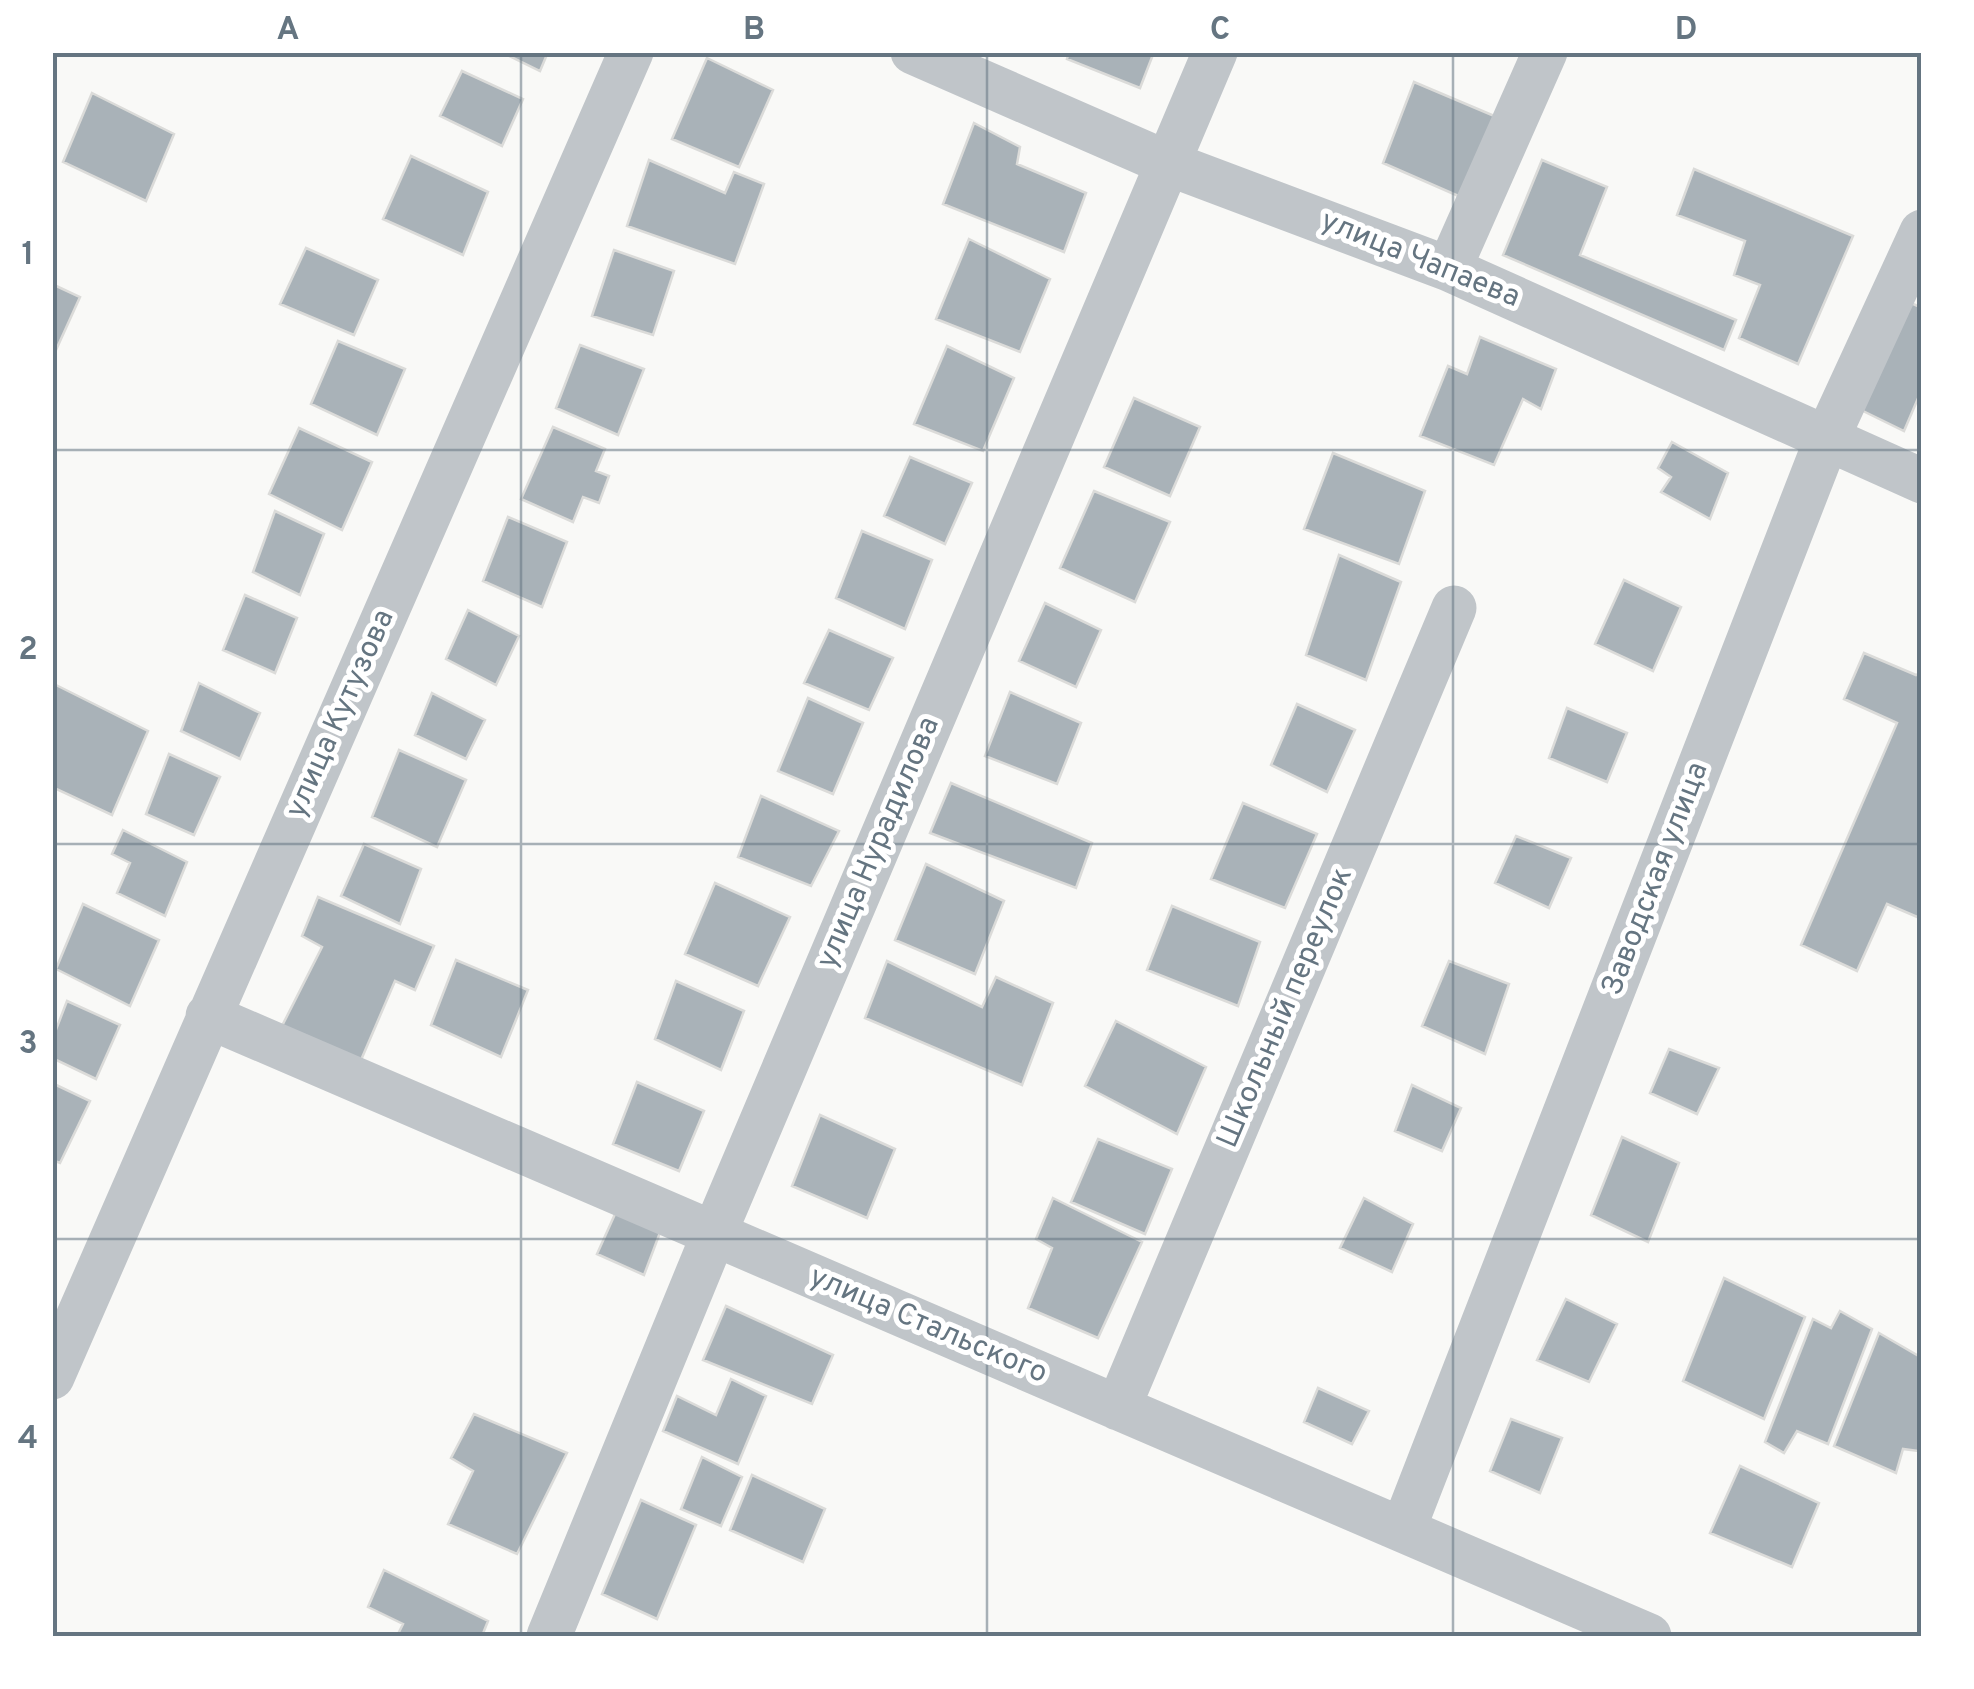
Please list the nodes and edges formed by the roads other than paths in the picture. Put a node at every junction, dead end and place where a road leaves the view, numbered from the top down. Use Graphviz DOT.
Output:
graph roads {
  1 [pos="632,52"];
  2 [pos="913,52"];
  3 [pos="1215,52"];
  4 [pos="1544,52"];
  5 [pos="1167,163"];
  6 [pos="1922,232"];
  7 [pos="1449,269"];
  8 [pos="1828,436"];
  9 [pos="1922,480"];
  10 [pos="1454,608"];
  11 [pos="208,1016"];
  12 [pos="714,1234"];
  13 [pos="52,1377"];
  14 [pos="1118,1408"];
  15 [pos="1402,1530"];
  16 [pos="549,1636"];
  17 [pos="1649,1636"];
  1 -- 11 [label="street, улица Кутузова"];
  2 -- 5 [label="street, улица Чапаева"];
  3 -- 5 [label="street, улица Нурадилова"];
  4 -- 7 [label="street"];
  5 -- 7 [label="street, улица Чапаева"];
  5 -- 12 [label="street, улица Нурадилова"];
  6 -- 8 [label="street, Заводская улица"];
  7 -- 8 [label="street, улица Чапаева"];
  8 -- 9 [label="street, улица Чапаева"];
  8 -- 15 [label="street, Заводская улица"];
  10 -- 14 [label="street, Школьный переулок"];
  11 -- 12 [label="street, улица Стальского"];
  11 -- 13 [label="street, улица Кутузова"];
  12 -- 14 [label="street, улица Стальского"];
  12 -- 16 [label="street, улица Нурадилова"];
  14 -- 15 [label="street, улица Стальского"];
  15 -- 17 [label="street, улица Стальского"];
}
